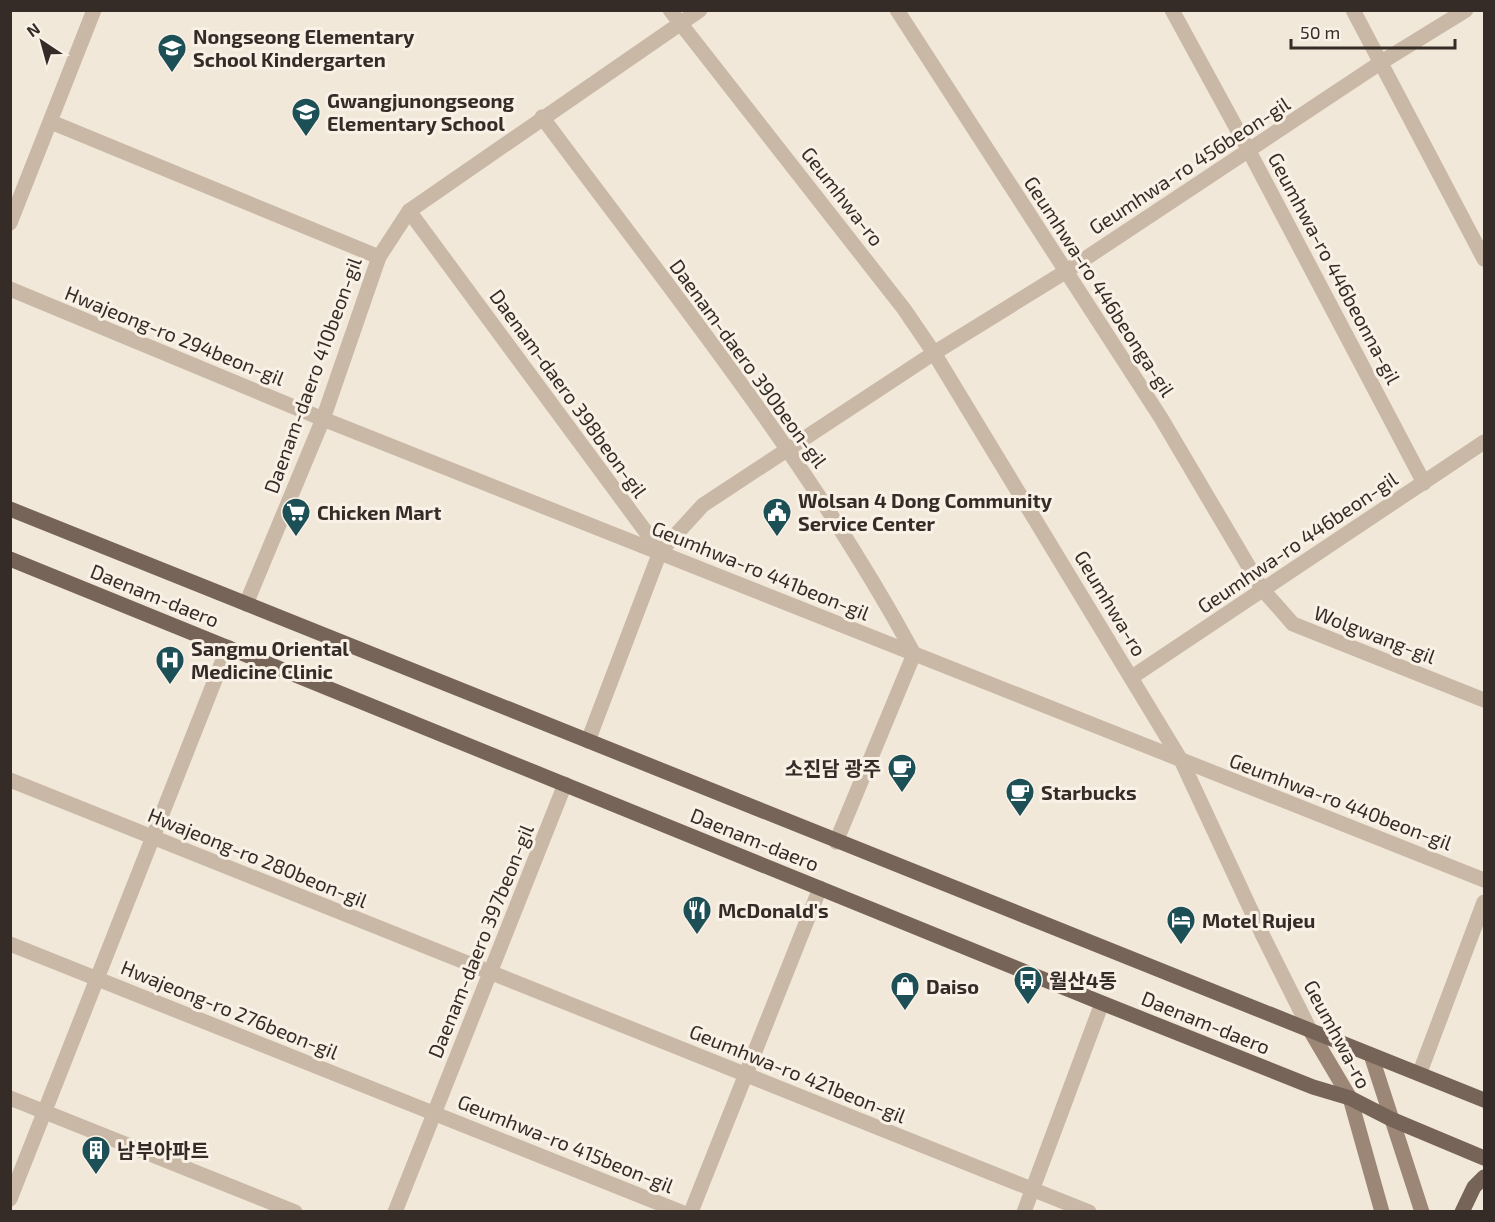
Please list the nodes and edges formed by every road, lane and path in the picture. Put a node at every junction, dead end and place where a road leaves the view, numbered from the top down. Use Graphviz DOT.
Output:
graph roads {
  1 [pos="94,10"];
  2 [pos="670,10"];
  3 [pos="700,10"];
  4 [pos="897,10"];
  5 [pos="1172,10"];
  6 [pos="1353,10"];
  7 [pos="1466,10"];
  8 [pos="682,23"];
  9 [pos="1380,63"];
  10 [pos="542,117"];
  11 [pos="51,122"];
  12 [pos="1250,151"];
  13 [pos="409,211"];
  14 [pos="10,223"];
  15 [pos="379,257"];
  16 [pos="1485,260"];
  17 [pos="1065,272"];
  18 [pos="10,289"];
  19 [pos="934,353"];
  20 [pos="323,418"];
  21 [pos="1485,442"];
  22 [pos="790,449"];
  23 [pos="1424,483"];
  24 [pos="10,509"];
  25 [pos="660,552"];
  26 [pos="10,559"];
  27 [pos="1262,589"];
  28 [pos="246,604"];
  29 [pos="228,647"];
  30 [pos="914,654"];
  31 [pos="1132,677"];
  32 [pos="1485,700"];
  33 [pos="588,741"];
  34 [pos="1182,762"];
  35 [pos="10,780"];
  36 [pos="565,784"];
  37 [pos="153,838"];
  38 [pos="836,842"];
  39 [pos="1485,880"];
  40 [pos="820,888"];
  41 [pos="1485,902"];
  42 [pos="10,944"];
  43 [pos="490,972"];
  44 [pos="97,979"];
  45 [pos="1102,1003"];
  46 [pos="1311,1032"];
  47 [pos="1371,1055"];
  48 [pos="1420,1072"];
  49 [pos="746,1074"];
  50 [pos="10,1098"];
  51 [pos="1350,1098"];
  52 [pos="1485,1100"];
  53 [pos="45,1112"];
  54 [pos="434,1113"];
  55 [pos="1391,1119"];
  56 [pos="1485,1158"];
  57 [pos="1485,1177"];
  58 [pos="1032,1189"];
  59 [pos="10,1199"];
  60 [pos="295,1212"];
  61 [pos="395,1212"];
  62 [pos="681,1212"];
  63 [pos="691,1212"];
  64 [pos="1024,1212"];
  65 [pos="1089,1212"];
  66 [pos="1382,1212"];
  67 [pos="1422,1212"];
  68 [pos="1462,1212"];
  1 -- 11 [label="street"];
  2 -- 8 [label="street, Geumhwa-ro"];
  3 -- 8 [label="street"];
  4 -- 17 [label="street, Geumhwa-ro 446beonga-gil"];
  5 -- 12 [label="street, Geumhwa-ro 446beonna-gil"];
  6 -- 9 [label="street"];
  7 -- 9 [label="street, Geumhwa-ro 456beon-gil"];
  8 -- 10 [label="street"];
  8 -- 19 [label="street, Geumhwa-ro"];
  9 -- 12 [label="street, Geumhwa-ro 456beon-gil"];
  9 -- 16 [label="street"];
  10 -- 13 [label="street"];
  10 -- 22 [label="street, Daenam-daero 390beon-gil"];
  11 -- 14 [label="street"];
  11 -- 15 [label="street, Daenam-daero 410beon-gil"];
  12 -- 17 [label="street, Geumhwa-ro 456beon-gil"];
  12 -- 23 [label="street, Geumhwa-ro 446beonna-gil"];
  13 -- 15 [label="street"];
  13 -- 25 [label="street, Daenam-daero 398beon-gil"];
  15 -- 20 [label="street, Daenam-daero 410beon-gil"];
  17 -- 19 [label="street, Geumhwa-ro 456beon-gil"];
  17 -- 27 [label="street, Geumhwa-ro 446beonga-gil"];
  18 -- 20 [label="street, Hwajeong-ro 294beon-gil"];
  19 -- 22 [label="street, Geumhwa-ro 456beon-gil"];
  19 -- 31 [label="street, Geumhwa-ro"];
  20 -- 25 [label="street, Geumhwa-ro 441beon-gil"];
  20 -- 28 [label="street, Daenam-daero 410beon-gil"];
  21 -- 23 [label="street, Geumhwa-ro 446beon-gil"];
  22 -- 25 [label="street, Geumhwa-ro 456beon-gil"];
  22 -- 30 [label="street, Daenam-daero 390beon-gil"];
  23 -- 27 [label="street, Geumhwa-ro 446beon-gil"];
  24 -- 28 [label="main road, Daenam-daero"];
  25 -- 30 [label="street, Geumhwa-ro 441beon-gil"];
  25 -- 33 [label="street"];
  26 -- 29 [label="main road, Daenam-daero"];
  27 -- 31 [label="street, Geumhwa-ro 446beon-gil"];
  27 -- 32 [label="street, Wolgwang-gil"];
  28 -- 33 [label="main road, Daenam-daero"];
  29 -- 36 [label="main road, Daenam-daero"];
  29 -- 37 [label="street"];
  30 -- 34 [label="street, Geumhwa-ro 441beon-gil"];
  30 -- 38 [label="street"];
  31 -- 34 [label="street, Geumhwa-ro"];
  33 -- 38 [label="main road, Daenam-daero"];
  34 -- 39 [label="street, Geumhwa-ro 440beon-gil"];
  34 -- 46 [label="street, Geumhwa-ro"];
  35 -- 37 [label="street, Hwajeong-ro 280beon-gil"];
  36 -- 40 [label="main road, Daenam-daero"];
  36 -- 43 [label="street, Daenam-daero 397beon-gil"];
  37 -- 43 [label="street, Hwajeong-ro 280beon-gil"];
  37 -- 44 [label="street"];
  38 -- 46 [label="main road, Daenam-daero"];
  40 -- 45 [label="main road, Daenam-daero"];
  40 -- 49 [label="street"];
  41 -- 48 [label="street"];
  42 -- 44 [label="street, Hwajeong-ro 276beon-gil"];
  43 -- 49 [label="street, Geumhwa-ro 421beon-gil"];
  43 -- 54 [label="street, Daenam-daero 397beon-gil"];
  44 -- 53 [label="street"];
  44 -- 54 [label="street, Hwajeong-ro 276beon-gil"];
  45 -- 51 [label="main road, Daenam-daero"];
  45 -- 58 [label="street"];
  46 -- 47 [label="main road, Daenam-daero"];
  46 -- 51 [label="main road, Geumhwa-ro"];
  47 -- 48 [label="main road, Daenam-daero"];
  47 -- 55 [label="main road, Geumhwa-ro"];
  48 -- 52 [label="main road, Daenam-daero"];
  49 -- 58 [label="street, Geumhwa-ro 421beon-gil"];
  49 -- 63 [label="street"];
  50 -- 53 [label="street"];
  51 -- 55 [label="main road, Daenam-daero"];
  51 -- 66 [label="main road, Geumhwa-ro"];
  53 -- 59 [label="street"];
  53 -- 60 [label="street"];
  54 -- 61 [label="street, Daenam-daero 397beon-gil"];
  54 -- 62 [label="street, Geumhwa-ro 415beon-gil"];
  55 -- 56 [label="main road, Daenam-daero"];
  55 -- 67 [label="main road, Geumhwa-ro"];
  57 -- 68 [label="main road"];
  58 -- 64 [label="street"];
  58 -- 65 [label="street, Geumhwa-ro 421beon-gil"];
}
